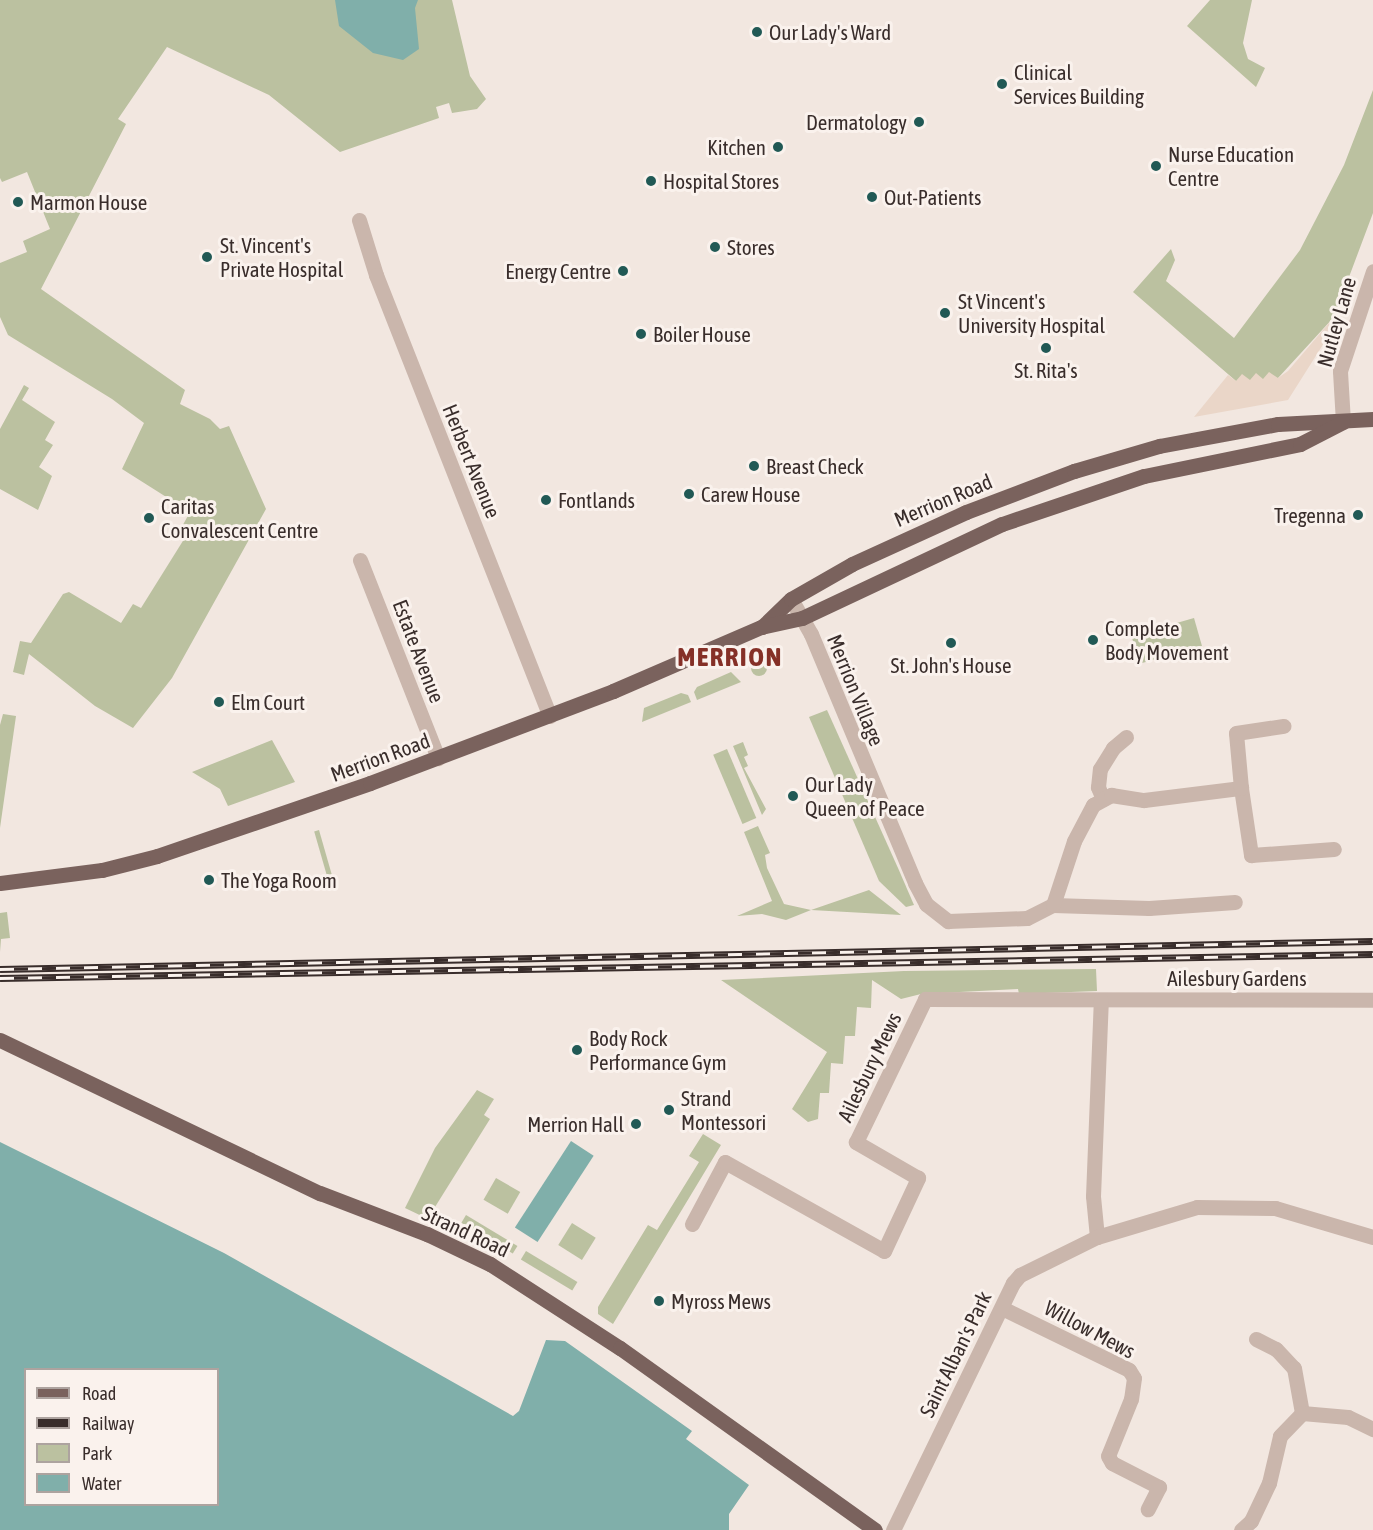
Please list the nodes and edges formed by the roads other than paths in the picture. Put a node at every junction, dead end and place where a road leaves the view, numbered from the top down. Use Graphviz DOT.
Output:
graph roads {
  1 [pos="359,220"];
  2 [pos="1373,271"];
  3 [pos="1373,419"];
  4 [pos="1343,422"];
  5 [pos="1159,446"];
  6 [pos="1164,472"];
  7 [pos="360,560"];
  8 [pos="791,599"];
  9 [pos="802,618"];
  10 [pos="761,627"];
  11 [pos="549,716"];
  12 [pos="1283,726"];
  13 [pos="1126,737"];
  14 [pos="438,759"];
  15 [pos="1241,788"];
  16 [pos="1103,799"];
  17 [pos="1335,849"];
  18 [pos="0,883"];
  19 [pos="1235,902"];
  20 [pos="1053,905"];
  21 [pos="1101,1000"];
  22 [pos="1373,1000"];
  23 [pos="0,1040"];
  24 [pos="692,1224"];
  25 [pos="1097,1237"];
  26 [pos="1373,1237"];
  27 [pos="1002,1308"];
  28 [pos="1256,1340"];
  29 [pos="1302,1413"];
  30 [pos="1373,1429"];
  31 [pos="1148,1509"];
  32 [pos="875,1530"];
  33 [pos="893,1530"];
  34 [pos="1241,1530"];
  1 -- 11 [label="street, Herbert Avenue"];
  2 -- 4 [label="street, Nutley Lane"];
  3 -- 4 [label="main road, Merrion Road"];
  4 -- 5 [label="main road, Merrion Road"];
  4 -- 6 [label="main road, Merrion Road"];
  5 -- 6 [label="main road"];
  5 -- 8 [label="main road, Merrion Road"];
  6 -- 9 [label="main road, Merrion Road"];
  7 -- 14 [label="street, Estate Avenue"];
  8 -- 9 [label="street, Merrion Village"];
  8 -- 10 [label="main road, Merrion Road"];
  9 -- 10 [label="main road, Merrion Road"];
  9 -- 20 [label="street, Merrion Village"];
  10 -- 11 [label="main road, Merrion Road"];
  11 -- 14 [label="main road, Merrion Road"];
  12 -- 15 [label="street"];
  13 -- 16 [label="street"];
  14 -- 18 [label="main road, Merrion Road"];
  15 -- 16 [label="street"];
  15 -- 17 [label="street"];
  16 -- 20 [label="street"];
  19 -- 20 [label="street, Merrion Village"];
  21 -- 22 [label="street, Ailesbury Gardens"];
  21 -- 24 [label="street, Ailesbury Mews"];
  21 -- 25 [label="street"];
  23 -- 32 [label="main road, Strand Road"];
  25 -- 26 [label="street, Saint Alban's Park"];
  25 -- 27 [label="street, Saint Alban's Park"];
  27 -- 31 [label="street, Willow Mews"];
  27 -- 33 [label="street, Saint Alban's Park"];
  28 -- 29 [label="street"];
  29 -- 30 [label="street"];
  29 -- 34 [label="street"];
}
